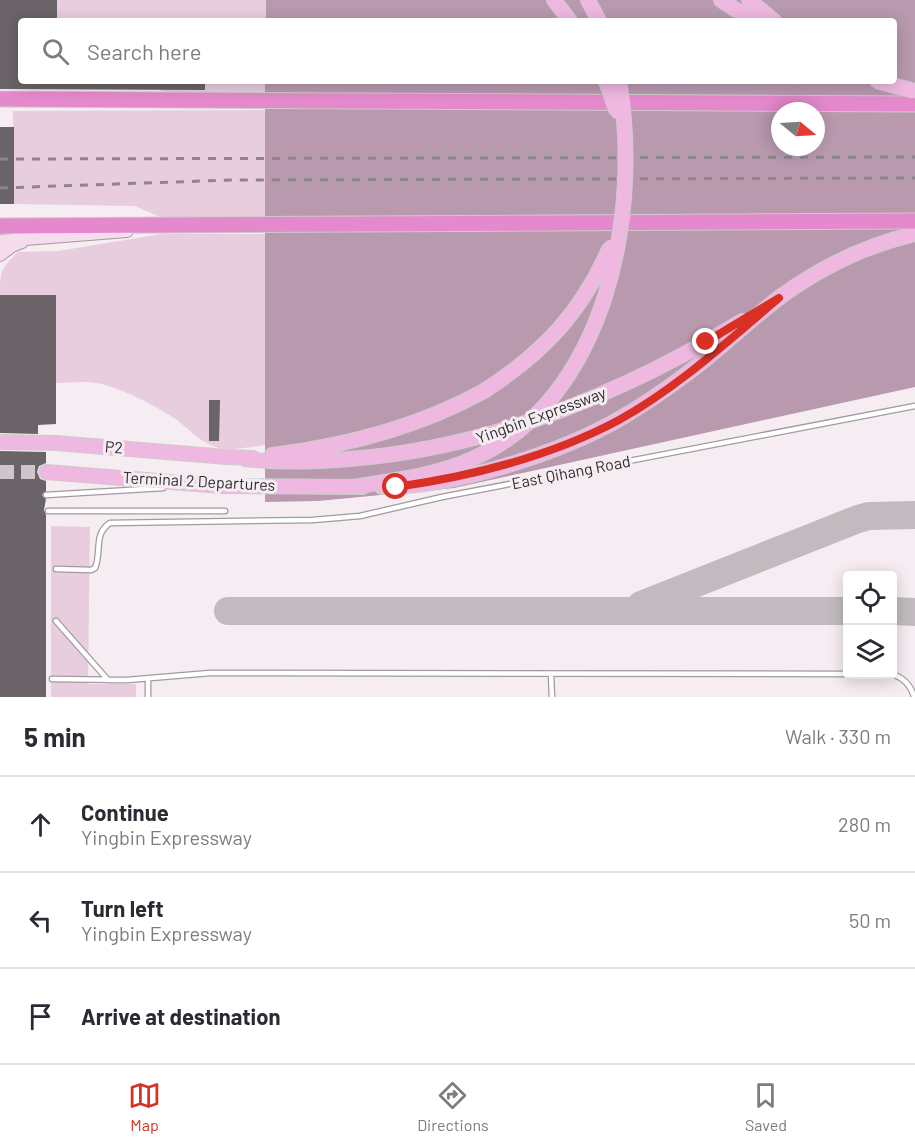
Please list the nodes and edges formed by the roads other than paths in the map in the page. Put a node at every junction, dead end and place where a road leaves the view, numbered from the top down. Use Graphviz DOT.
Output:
graph roads {
  1 [pos="554,0"];
  2 [pos="588,0"];
  3 [pos="721,0"];
  4 [pos="749,0"];
  5 [pos="568,18"];
  6 [pos="597,18"];
  7 [pos="748,18"];
  8 [pos="770,18"];
  9 [pos="607,84"];
  10 [pos="619,84"];
  11 [pos="888,84"];
  12 [pos="915,91"];
  13 [pos="0,99"];
  14 [pos="915,104"];
  15 [pos="624,137"];
  16 [pos="623,199"];
  17 [pos="915,221"];
  18 [pos="170,225"];
  19 [pos="0,226"];
  20 [pos="915,234"];
  21 [pos="30,239"];
  22 [pos="0,241"];
  23 [pos="0,255"];
  24 [pos="779,298"];
  25 [pos="915,406"];
  26 [pos="0,442"];
  27 [pos="244,459"];
  28 [pos="46,472"];
  29 [pos="221,486"];
  30 [pos="353,487"];
  31 [pos="46,495"];
  32 [pos="48,511"];
  33 [pos="225,511"];
  34 [pos="56,569"];
  35 [pos="56,621"];
  36 [pos="843,674"];
  37 [pos="551,675"];
  38 [pos="897,675"];
  39 [pos="52,679"];
  40 [pos="148,679"];
  41 [pos="108,680"];
  42 [pos="148,697"];
  43 [pos="552,697"];
  44 [pos="914,697"];
  1 -- 5 [label="main road"];
  2 -- 6 [label="main road"];
  3 -- 7 [label="main road"];
  4 -- 8 [label="main road"];
  9 -- 15 [label="main road, bridge"];
  10 -- 15 [label="main road, bridge"];
  11 -- 12 [label="main road, bridge"];
  13 -- 14 [label="highway, bridge"];
  15 -- 16 [label="main road, bridge"];
  16 -- 27 [label="main road, bridge"];
  16 -- 30 [label="main road, bridge"];
  17 -- 18 [label="highway"];
  18 -- 19 [label="highway"];
  18 -- 21 [label="street"];
  20 -- 24 [label="main road, Yingbin Expressway"];
  21 -- 22 [label="street"];
  21 -- 23 [label="street"];
  24 -- 27 [label="main road, Yingbin Expressway, bridge"];
  24 -- 30 [label="main road, Yingbin Expressway, bridge"];
  25 -- 34 [label="lane, East Qihang Road"];
  26 -- 27 [label="main road, P2"];
  28 -- 29 [label="main road, Terminal 2 Departures"];
  29 -- 30 [label="main road, Terminal 2 Departures"];
  29 -- 31 [label="lane"];
  32 -- 33 [label="lane"];
  35 -- 41 [label="lane"];
  36 -- 37 [label="lane"];
  37 -- 40 [label="lane"];
  37 -- 43 [label="lane"];
  38 -- 44 [label="lane"];
  39 -- 41 [label="lane"];
  40 -- 41 [label="lane"];
  40 -- 42 [label="lane"];
}
